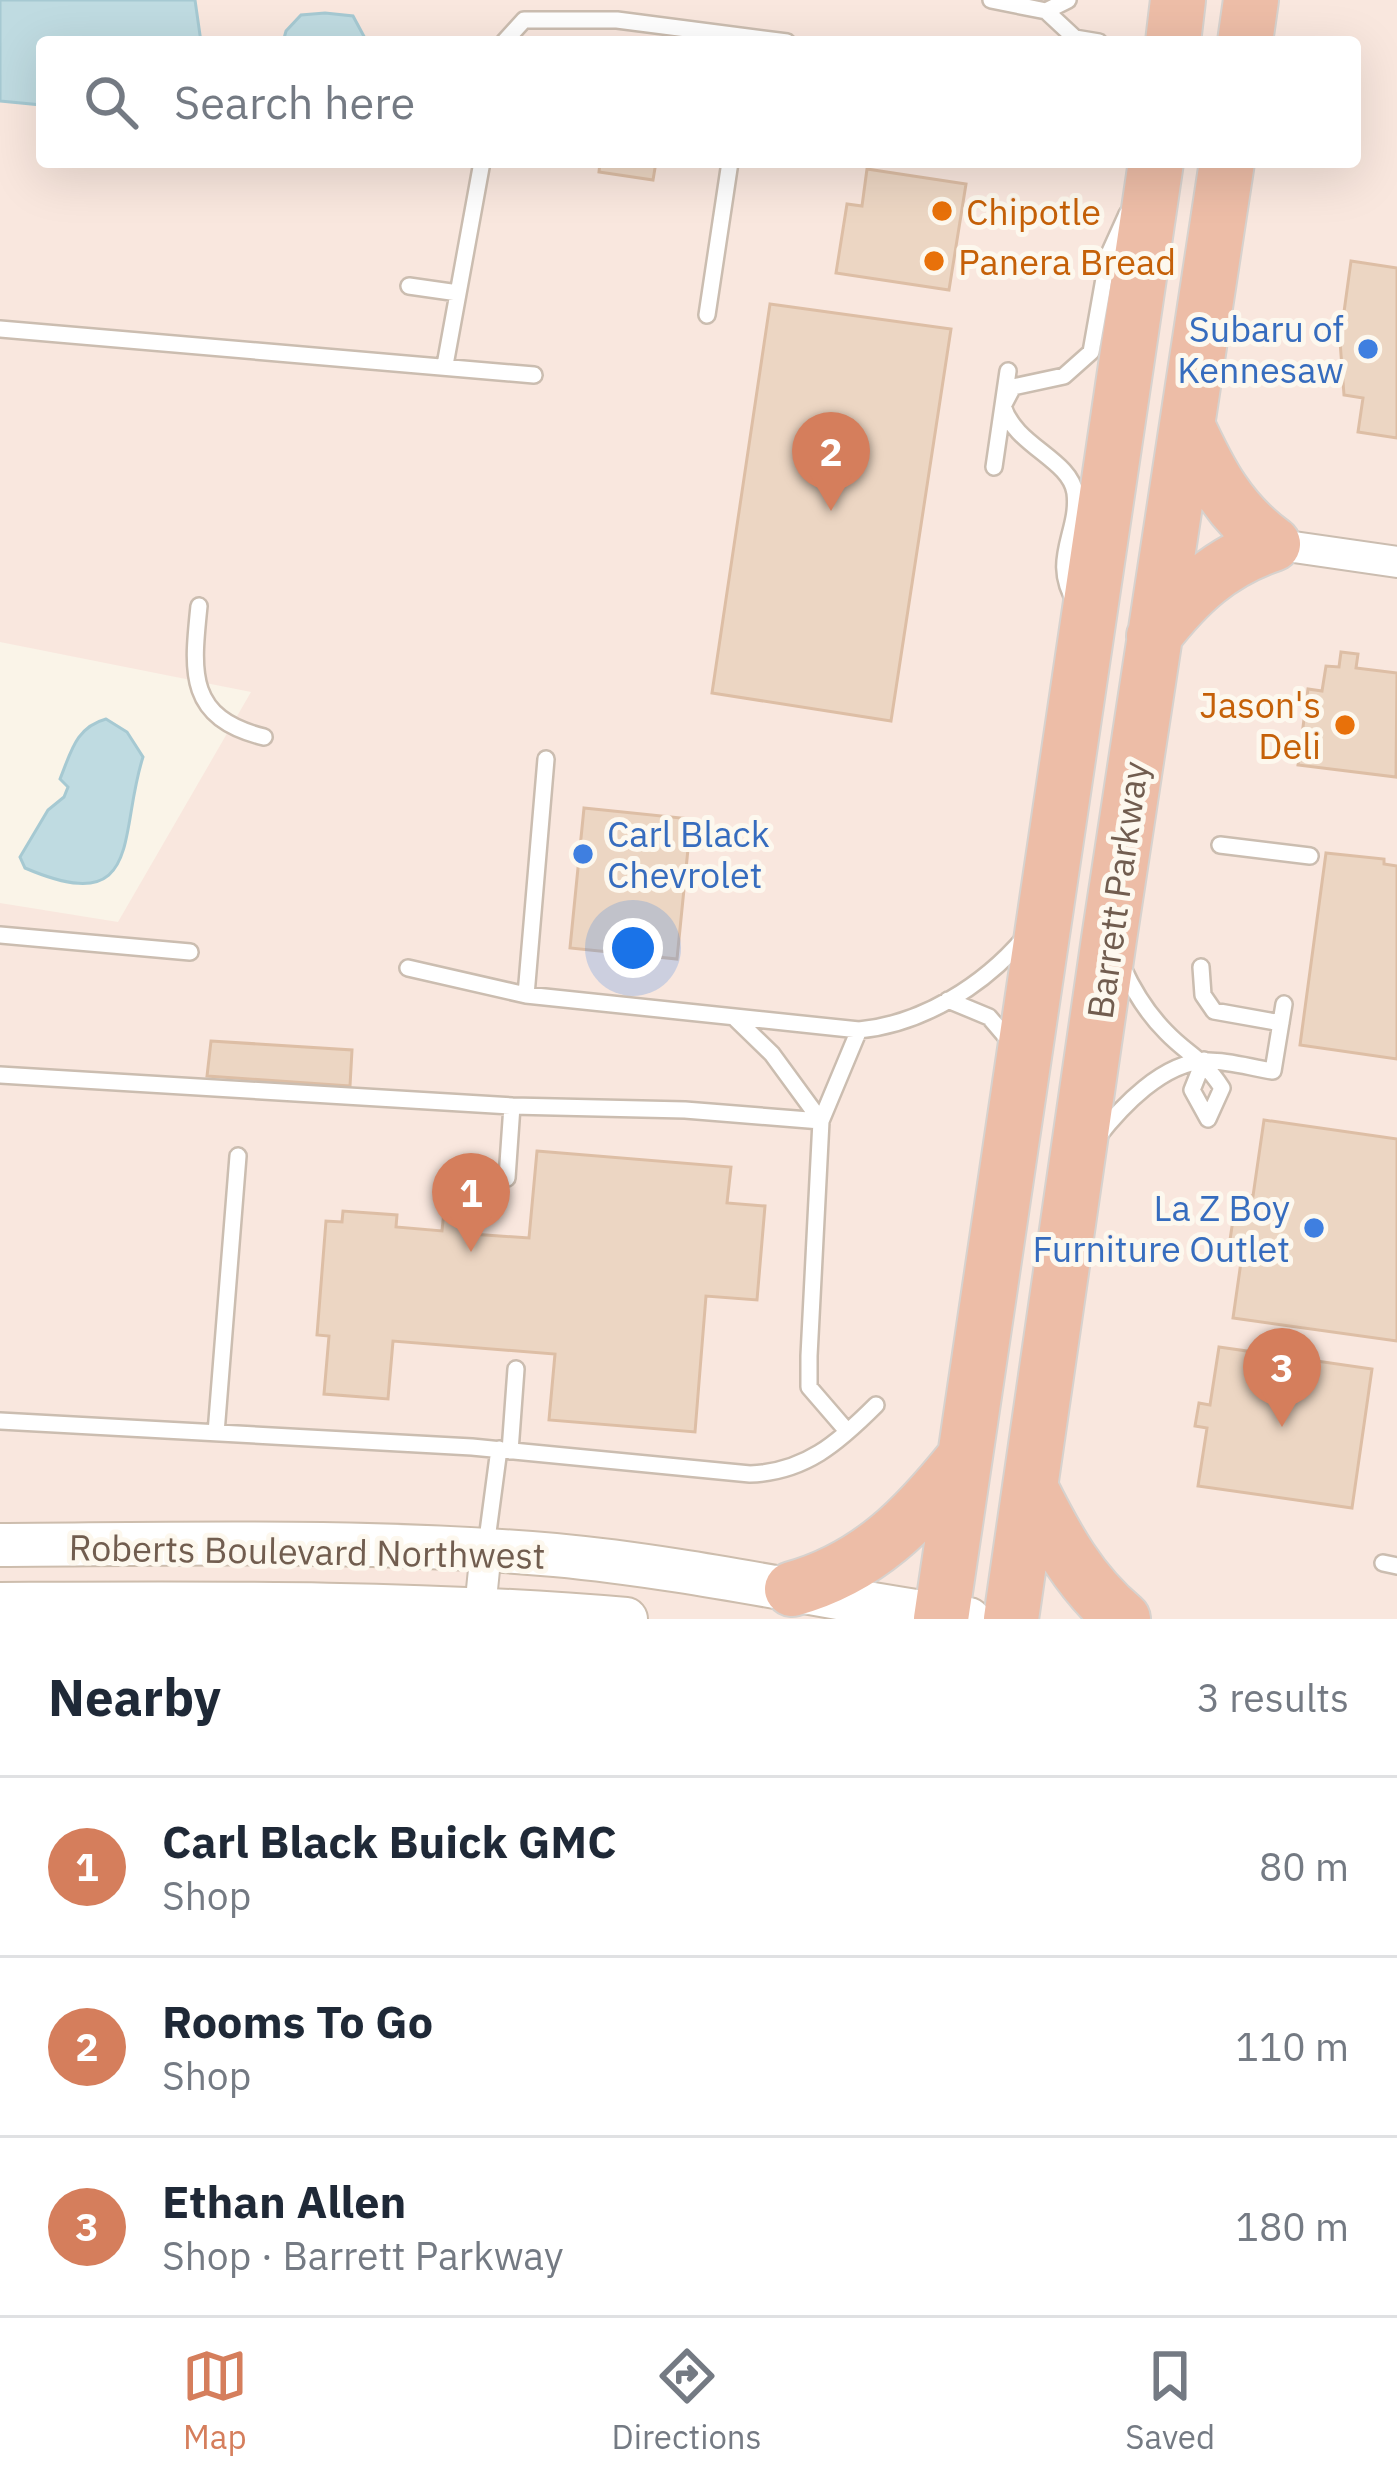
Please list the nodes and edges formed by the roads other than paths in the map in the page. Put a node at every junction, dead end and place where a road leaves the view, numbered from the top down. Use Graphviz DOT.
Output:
graph roads {
  1 [pos="991,0"];
  2 [pos="1068,0"];
  3 [pos="1178,0"];
  4 [pos="1251,0"];
  5 [pos="1046,11"];
  6 [pos="509,36"];
  7 [pos="723,36"];
  8 [pos="1068,36"];
  9 [pos="1173,36"];
  10 [pos="1246,36"];
  11 [pos="481,168"];
  12 [pos="729,168"];
  13 [pos="1154,168"];
  14 [pos="1155,168"];
  15 [pos="1226,168"];
  16 [pos="409,286"];
  17 [pos="458,293"];
  18 [pos="707,315"];
  19 [pos="0,329"];
  20 [pos="445,365"];
  21 [pos="1008,371"];
  22 [pos="534,375"];
  23 [pos="1003,406"];
  24 [pos="1187,425"];
  25 [pos="994,467"];
  26 [pos="1274,544"];
  27 [pos="1397,562"];
  28 [pos="199,606"];
  29 [pos="1088,623"];
  30 [pos="1154,636"];
  31 [pos="264,737"];
  32 [pos="547,759"];
  33 [pos="1220,845"];
  34 [pos="1310,856"];
  35 [pos="1042,917"];
  36 [pos="0,935"];
  37 [pos="1109,939"];
  38 [pos="190,952"];
  39 [pos="1201,967"];
  40 [pos="408,968"];
  41 [pos="526,994"];
  42 [pos="948,1000"];
  43 [pos="1285,1004"];
  44 [pos="736,1019"];
  45 [pos="1281,1023"];
  46 [pos="859,1030"];
  47 [pos="1204,1060"];
  48 [pos="1021,1061"];
  49 [pos="0,1075"];
  50 [pos="512,1106"];
  51 [pos="821,1121"];
  52 [pos="238,1156"];
  53 [pos="1078,1165"];
  54 [pos="507,1178"];
  55 [pos="516,1369"];
  56 [pos="876,1405"];
  57 [pos="0,1421"];
  58 [pos="847,1431"];
  59 [pos="216,1433"];
  60 [pos="504,1450"];
  61 [pos="963,1460"];
  62 [pos="1031,1489"];
  63 [pos="0,1545"];
  64 [pos="486,1550"];
  65 [pos="792,1589"];
  66 [pos="0,1604"];
  67 [pos="402,1611"];
  68 [pos="479,1613"];
  69 [pos="950,1618"];
  70 [pos="626,1619"];
  71 [pos="1011,1619"];
  72 [pos="1123,1619"];
  1 -- 5 [label="lane"];
  2 -- 5 [label="lane"];
  3 -- 9 [label="highway"];
  4 -- 10 [label="highway"];
  5 -- 8 [label="lane"];
  6 -- 7 [label="lane"];
  11 -- 17 [label="lane"];
  12 -- 18 [label="lane"];
  13 -- 23 [label="lane"];
  14 -- 29 [label="highway, Barrett Parkway"];
  15 -- 24 [label="highway, Barrett Parkway"];
  16 -- 17 [label="lane"];
  17 -- 20 [label="lane"];
  19 -- 20 [label="lane"];
  20 -- 22 [label="lane"];
  21 -- 23 [label="lane"];
  23 -- 25 [label="lane"];
  23 -- 29 [label="lane"];
  24 -- 26 [label="highway"];
  24 -- 30 [label="highway, Barrett Parkway"];
  26 -- 27 [label="street"];
  26 -- 30 [label="highway"];
  28 -- 31 [label="lane"];
  29 -- 35 [label="highway, Barrett Parkway"];
  30 -- 37 [label="highway, Barrett Parkway"];
  32 -- 41 [label="lane"];
  33 -- 34 [label="lane"];
  35 -- 42 [label="lane"];
  35 -- 48 [label="highway, Barrett Parkway"];
  36 -- 38 [label="lane"];
  37 -- 47 [label="lane"];
  37 -- 53 [label="highway, Barrett Parkway"];
  39 -- 45 [label="lane"];
  40 -- 41 [label="lane"];
  41 -- 44 [label="lane"];
  42 -- 46 [label="lane"];
  42 -- 48 [label="lane"];
  43 -- 45 [label="lane"];
  44 -- 46 [label="lane"];
  44 -- 51 [label="lane"];
  45 -- 47 [label="lane"];
  46 -- 51 [label="lane"];
  47 -- 53 [label="lane"];
  48 -- 61 [label="highway, Barrett Parkway"];
  49 -- 50 [label="lane"];
  50 -- 51 [label="lane"];
  50 -- 54 [label="lane"];
  51 -- 58 [label="lane"];
  52 -- 59 [label="lane"];
  53 -- 62 [label="highway, Barrett Parkway"];
  55 -- 60 [label="lane"];
  56 -- 58 [label="lane"];
  57 -- 59 [label="lane"];
  58 -- 60 [label="lane"];
  59 -- 60 [label="lane"];
  60 -- 64 [label="lane"];
  61 -- 65 [label="highway"];
  61 -- 69 [label="highway, Barrett Parkway"];
  62 -- 71 [label="highway, Barrett Parkway"];
  62 -- 72 [label="highway"];
  63 -- 64 [label="street, Roberts Boulevard Northwest"];
  64 -- 65 [label="street, Roberts Boulevard Northwest"];
  64 -- 68 [label="street"];
  65 -- 69 [label="street, Roberts Boulevard Northwest"];
  66 -- 67 [label="street, Roberts Boulevard Northwest"];
  67 -- 68 [label="street, Roberts Boulevard Northwest"];
  68 -- 70 [label="street, Roberts Boulevard Northwest"];
}
